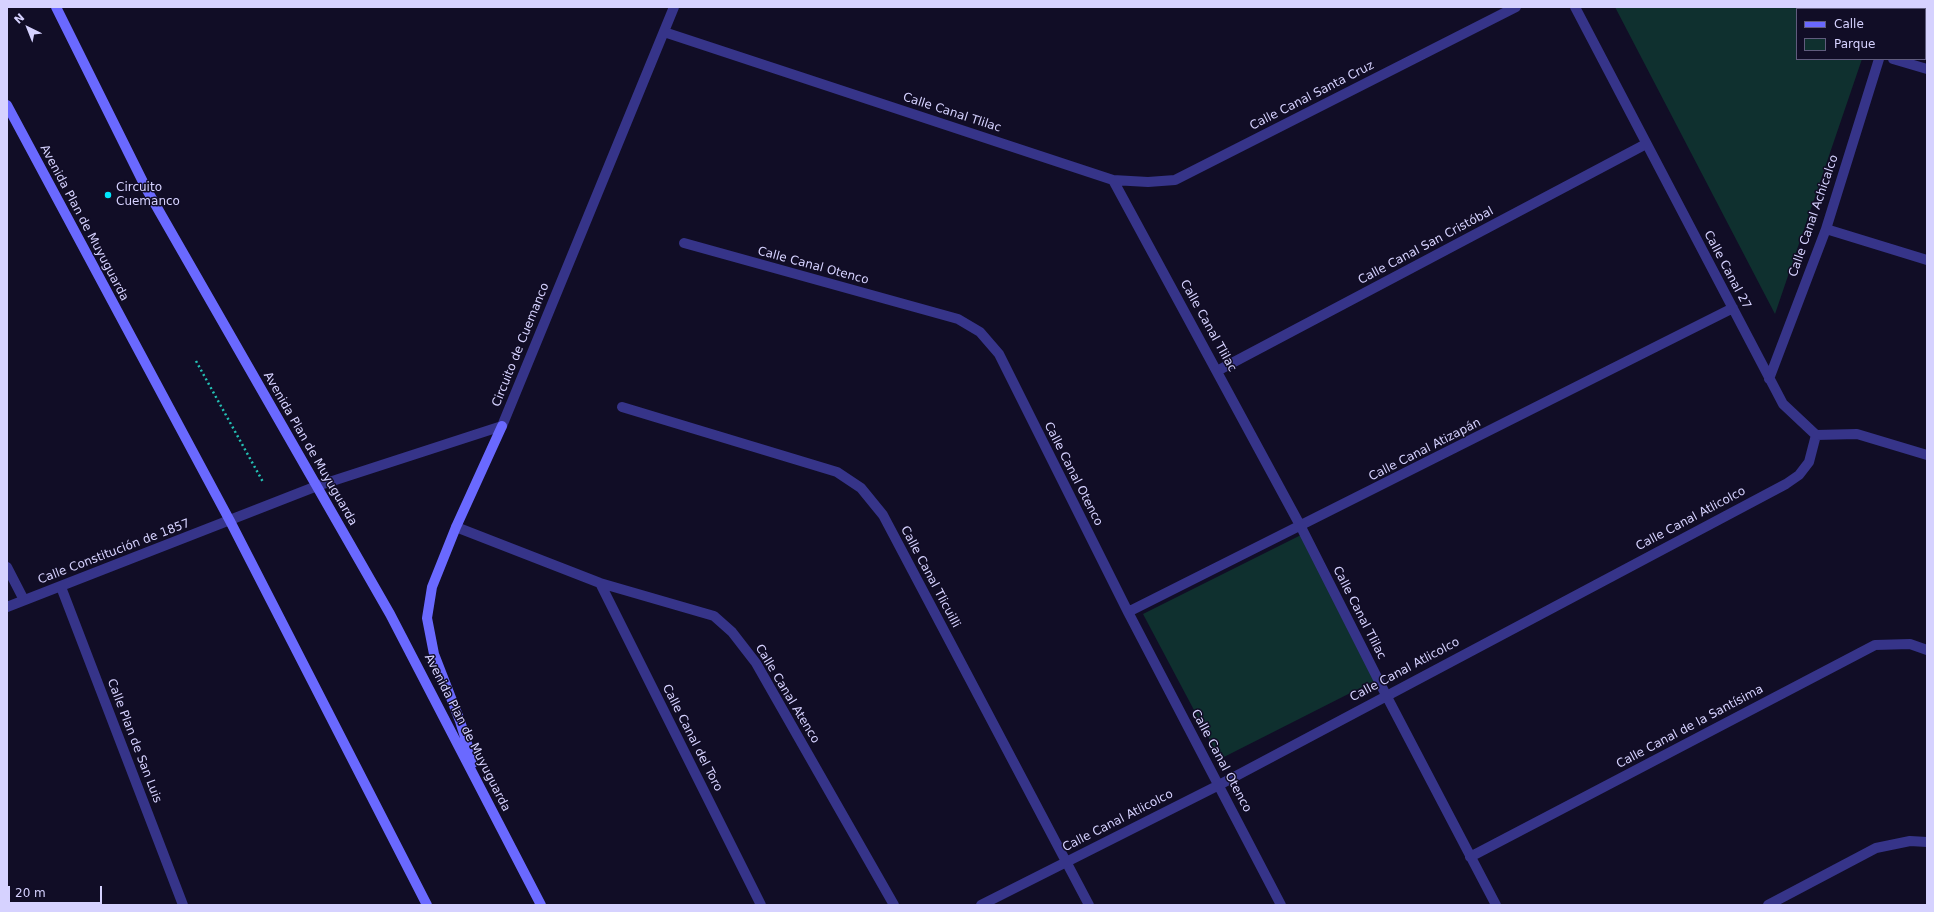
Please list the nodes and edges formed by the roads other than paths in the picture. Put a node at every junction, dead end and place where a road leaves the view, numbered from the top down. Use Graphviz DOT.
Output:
graph roads {
  1 [pos="56,7"];
  2 [pos="674,7"];
  3 [pos="1516,7"];
  4 [pos="1575,7"];
  5 [pos="664,32"];
  6 [pos="1879,60"];
  7 [pos="1896,60"];
  8 [pos="1927,69"];
  9 [pos="7,105"];
  10 [pos="1646,144"];
  11 [pos="1112,180"];
  12 [pos="1826,229"];
  13 [pos="684,243"];
  14 [pos="1927,260"];
  15 [pos="1733,308"];
  16 [pos="1217,371"];
  17 [pos="1769,379"];
  18 [pos="622,407"];
  19 [pos="502,426"];
  20 [pos="1816,435"];
  21 [pos="1927,455"];
  22 [pos="317,486"];
  23 [pos="230,521"];
  24 [pos="456,527"];
  25 [pos="1301,527"];
  26 [pos="7,567"];
  27 [pos="600,583"];
  28 [pos="61,587"];
  29 [pos="24,600"];
  30 [pos="7,607"];
  31 [pos="1128,612"];
  32 [pos="1927,650"];
  33 [pos="1386,695"];
  34 [pos="1219,785"];
  35 [pos="480,788"];
  36 [pos="1927,842"];
  37 [pos="1470,857"];
  38 [pos="1067,862"];
  39 [pos="183,905"];
  40 [pos="427,905"];
  41 [pos="541,905"];
  42 [pos="761,905"];
  43 [pos="894,905"];
  44 [pos="981,905"];
  45 [pos="1089,905"];
  46 [pos="1281,905"];
  47 [pos="1496,905"];
  48 [pos="1768,905"];
  1 -- 22 [label="main road, Avenida Plan de Muyuguarda"];
  2 -- 5 [label="street, Circuito de Cuemanco"];
  3 -- 11 [label="street, Calle Canal Santa Cruz"];
  4 -- 10 [label="street, Calle Canal 27"];
  5 -- 11 [label="street, Calle Canal Tlilac"];
  5 -- 19 [label="street, Circuito de Cuemanco"];
  6 -- 12 [label="street, Calle Canal Achicalco"];
  7 -- 8 [label="street"];
  9 -- 23 [label="main road, Avenida Plan de Muyuguarda"];
  10 -- 15 [label="street, Calle Canal 27"];
  10 -- 16 [label="street, Calle Canal San Cristóbal"];
  11 -- 16 [label="street, Calle Canal Tlilac"];
  12 -- 14 [label="street"];
  12 -- 17 [label="street, Calle Canal Achicalco"];
  13 -- 31 [label="street, Calle Canal Otenco"];
  15 -- 17 [label="street, Calle Canal 27"];
  15 -- 25 [label="street, Calle Canal Atizapán"];
  16 -- 25 [label="street, Calle Canal Tlilac"];
  17 -- 20 [label="street, Calle Canal 27"];
  18 -- 38 [label="street, Calle Canal Tlicuilli"];
  19 -- 22 [label="street, Circuito de Cuemanco"];
  19 -- 24 [label="main road"];
  20 -- 21 [label="street"];
  20 -- 33 [label="street, Calle Canal Atlicolco"];
  22 -- 23 [label="street, Circuito de Cuemanco"];
  22 -- 35 [label="main road, Avenida Plan de Muyuguarda"];
  23 -- 28 [label="street, Calle Constitución de 1857"];
  23 -- 40 [label="main road, Avenida Plan de Muyuguarda"];
  24 -- 27 [label="street, Calle Canal Atenco"];
  24 -- 35 [label="main road"];
  25 -- 31 [label="street, Calle Canal Atizapán"];
  25 -- 33 [label="street, Calle Canal Tlilac"];
  26 -- 29 [label="street"];
  27 -- 42 [label="street, Calle Canal del Toro"];
  27 -- 43 [label="street, Calle Canal Atenco"];
  28 -- 29 [label="street, Calle Constitución de 1857"];
  28 -- 39 [label="street, Calle Plan de San Luis"];
  29 -- 30 [label="street, Calle Constitución de 1857"];
  31 -- 34 [label="street, Calle Canal Otenco"];
  32 -- 37 [label="street, Calle Canal de la Santísima"];
  33 -- 34 [label="street, Calle Canal Atlicolco"];
  33 -- 37 [label="street, Calle Canal Tlilac"];
  34 -- 38 [label="street, Calle Canal Atlicolco"];
  34 -- 46 [label="street, Calle Canal Otenco"];
  35 -- 41 [label="main road, Avenida Plan de Muyuguarda"];
  36 -- 48 [label="street"];
  37 -- 47 [label="street, Calle Canal Tlilac"];
  38 -- 44 [label="street, Calle Canal Atlicolco"];
  38 -- 45 [label="street, Calle Canal Tlicuilli"];
}
